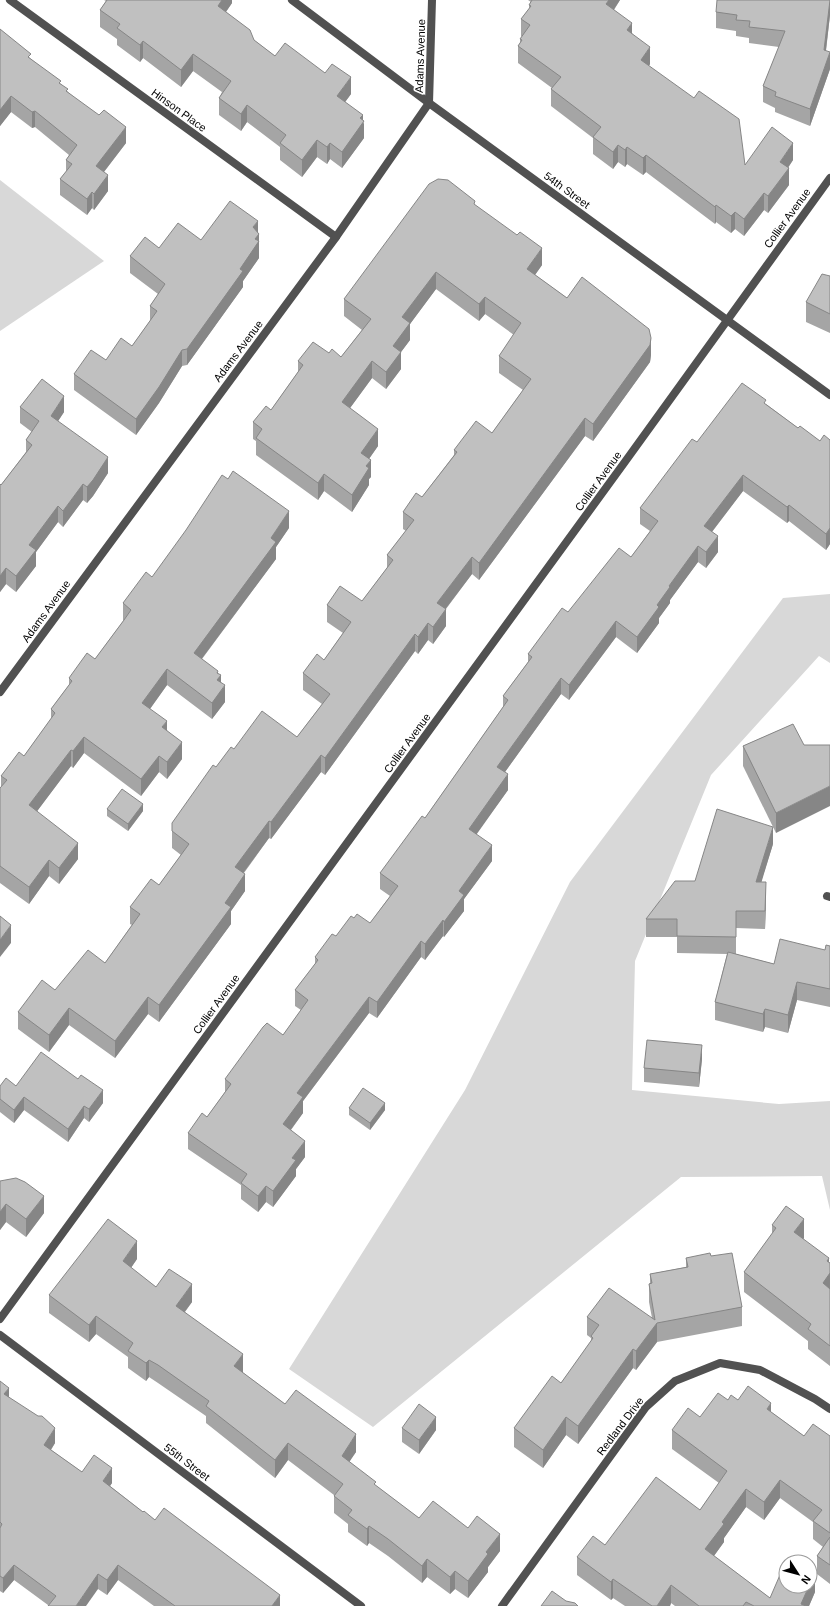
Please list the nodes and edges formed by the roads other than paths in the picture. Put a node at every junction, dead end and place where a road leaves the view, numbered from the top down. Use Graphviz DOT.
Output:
graph roads {
  1 [pos="10,0"];
  2 [pos="292,0"];
  3 [pos="432,0"];
  4 [pos="429,103"];
  5 [pos="830,178"];
  6 [pos="336,237"];
  7 [pos="728,320"];
  8 [pos="830,395"];
  9 [pos="0,692"];
  10 [pos="0,1320"];
  11 [pos="0,1335"];
  12 [pos="830,1409"];
  13 [pos="361,1606"];
  14 [pos="502,1606"];
  1 -- 6 [label="street, Hinson Place"];
  2 -- 4 [label="street, 54th Street"];
  3 -- 4 [label="street, Adams Avenue"];
  4 -- 6 [label="street, Adams Avenue"];
  4 -- 7 [label="street, 54th Street"];
  5 -- 7 [label="street, Collier Avenue"];
  6 -- 9 [label="street, Adams Avenue"];
  7 -- 8 [label="street, 54th Street"];
  7 -- 10 [label="street, Collier Avenue"];
  11 -- 13 [label="street, 55th Street"];
  12 -- 14 [label="street, Redland Drive"];
}
